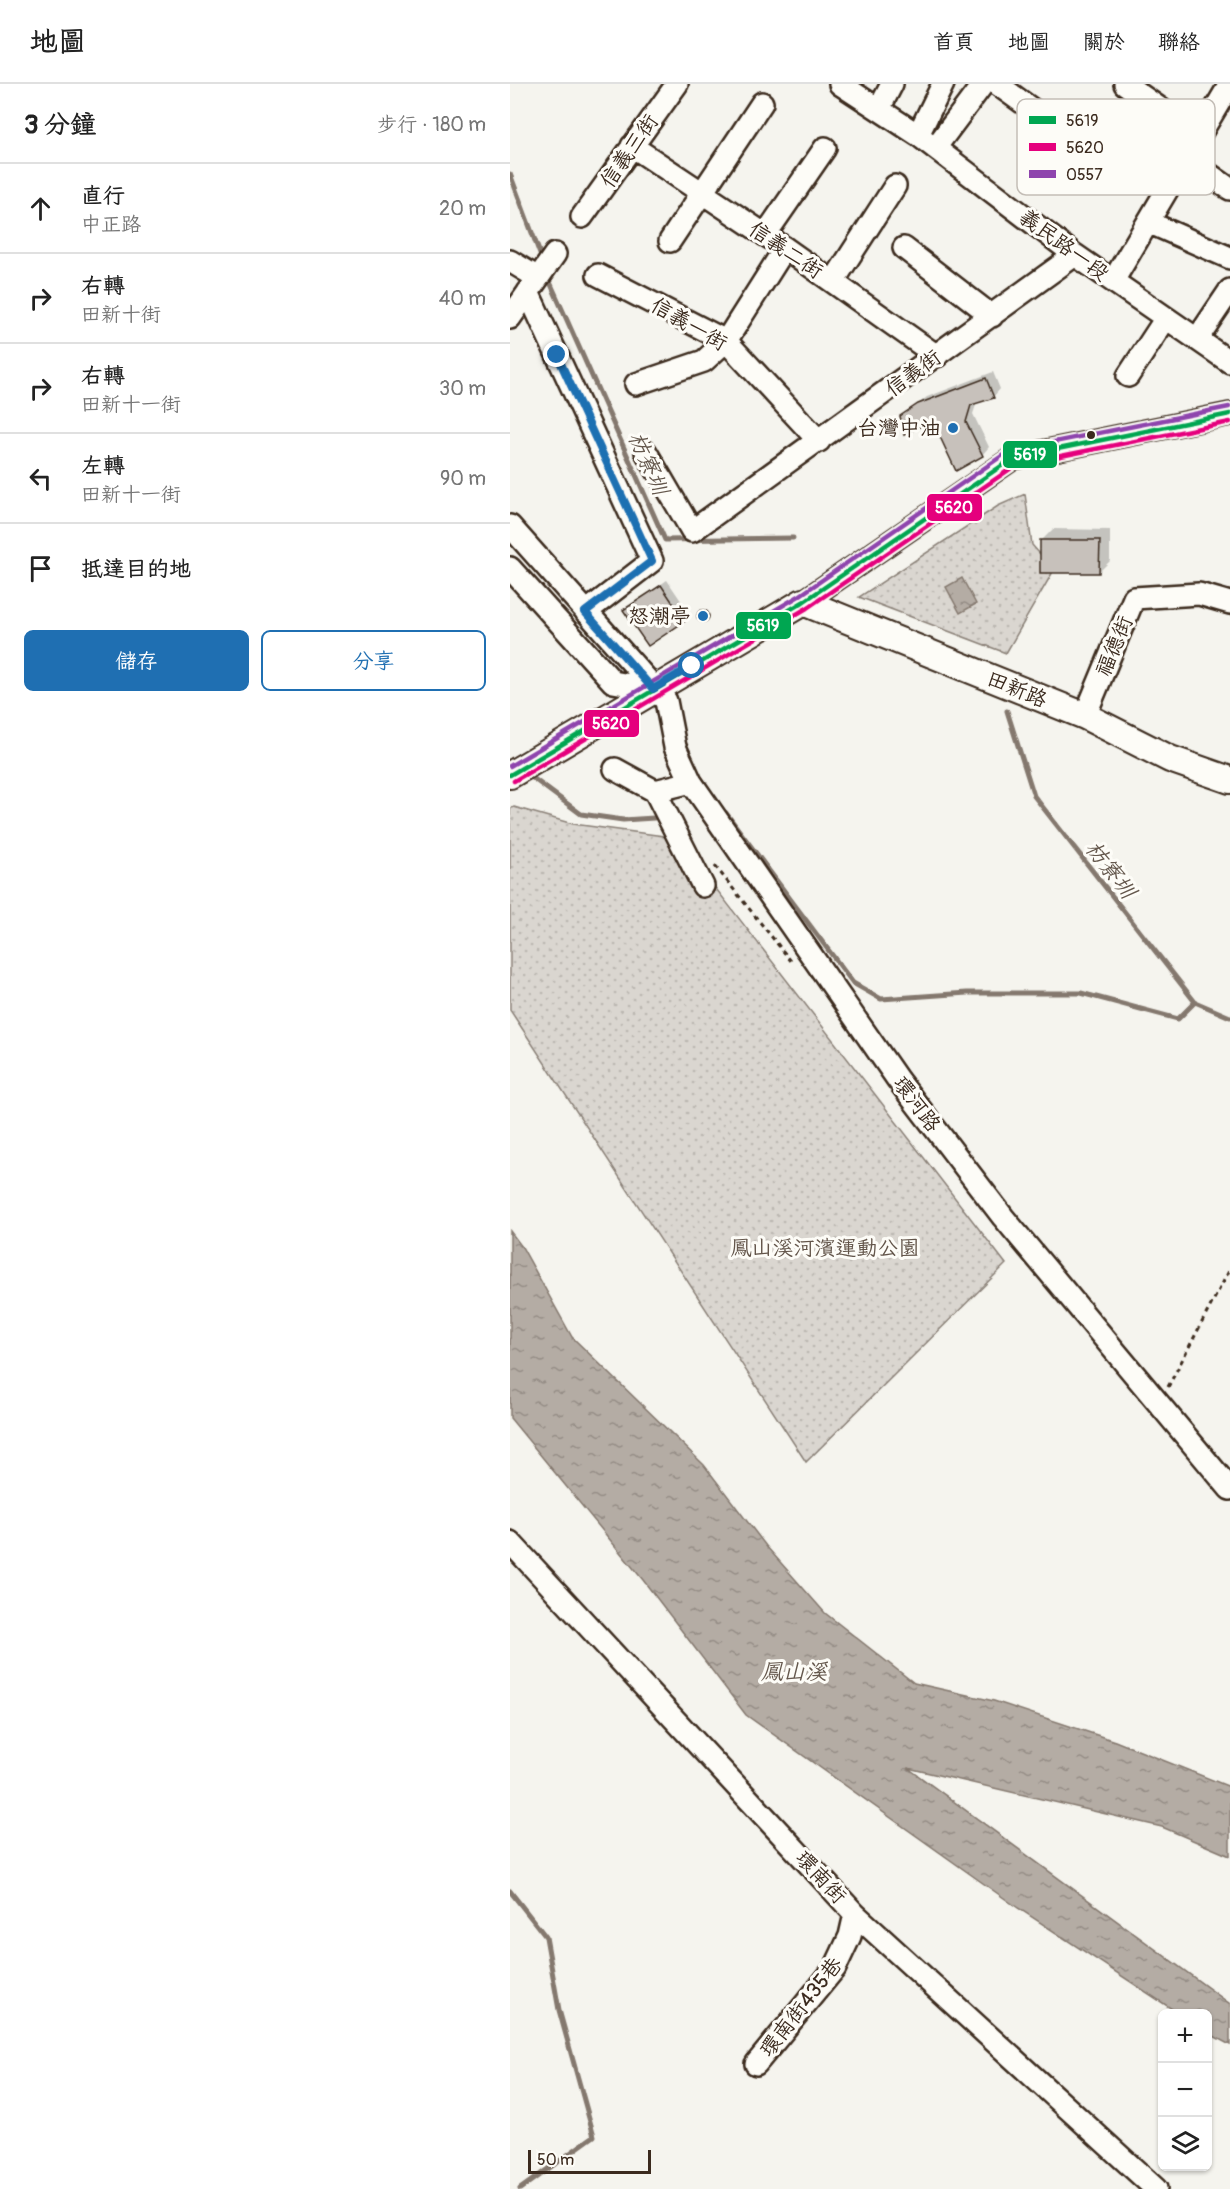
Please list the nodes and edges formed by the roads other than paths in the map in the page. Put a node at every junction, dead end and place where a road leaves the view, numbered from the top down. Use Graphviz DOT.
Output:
graph roads {
  1 [pos="676,84"];
  2 [pos="840,84"];
  3 [pos="892,84"];
  4 [pos="943,84"];
  5 [pos="983,84"];
  6 [pos="996,84"];
  7 [pos="1125,84"];
  8 [pos="1230,84"];
  9 [pos="1017,99"];
  10 [pos="1146,99"];
  11 [pos="762,103"];
  12 [pos="879,109"];
  13 [pos="1224,109"];
  14 [pos="927,141"];
  15 [pos="632,146"];
  16 [pos="825,148"];
  17 [pos="1215,178"];
  18 [pos="895,186"];
  19 [pos="1230,189"];
  20 [pos="702,193"];
  21 [pos="1164,195"];
  22 [pos="582,217"];
  23 [pos="1148,222"];
  24 [pos="765,235"];
  25 [pos="670,242"];
  26 [pos="785,248"];
  27 [pos="904,248"];
  28 [pos="555,254"];
  29 [pos="1075,255"];
  30 [pos="1230,258"];
  31 [pos="510,261"];
  32 [pos="598,275"];
  33 [pos="1113,281"];
  34 [pos="833,282"];
  35 [pos="533,285"];
  36 [pos="1230,290"];
  37 [pos="992,316"];
  38 [pos="510,318"];
  39 [pos="1166,318"];
  40 [pos="1197,339"];
  41 [pos="726,341"];
  42 [pos="937,356"];
  43 [pos="1230,362"];
  44 [pos="1128,376"];
  45 [pos="636,384"];
  46 [pos="1230,414"];
  47 [pos="819,441"];
  48 [pos="646,452"];
  49 [pos="510,526"];
  50 [pos="510,568"];
  51 [pos="803,602"];
  52 [pos="1230,603"];
  53 [pos="585,612"];
  54 [pos="653,689"];
  55 [pos="1085,716"];
  56 [pos="615,769"];
  57 [pos="510,775"];
  58 [pos="1230,780"];
  59 [pos="691,782"];
  60 [pos="655,791"];
  61 [pos="703,886"];
  62 [pos="1230,1489"];
  63 [pos="510,1542"];
  64 [pos="855,1914"];
  65 [pos="756,2064"];
  66 [pos="1156,2189"];
  1 -- 15 [label="street, 信義三街"];
  2 -- 12 [label="street, 義民路一段"];
  3 -- 12 [label="street"];
  4 -- 14 [label="street"];
  5 -- 14 [label="street"];
  6 -- 9 [label="street"];
  7 -- 10 [label="street"];
  8 -- 13 [label="street"];
  11 -- 20 [label="street"];
  12 -- 14 [label="street, 義民路一段"];
  14 -- 29 [label="street, 義民路一段"];
  15 -- 20 [label="street, 信義二街"];
  15 -- 22 [label="street, 信義三街"];
  16 -- 24 [label="street"];
  17 -- 19 [label="street"];
  18 -- 34 [label="street"];
  20 -- 24 [label="street, 信義二街"];
  20 -- 25 [label="street"];
  21 -- 23 [label="street"];
  23 -- 30 [label="street"];
  23 -- 33 [label="street"];
  24 -- 26 [label="street, 信義二街"];
  26 -- 34 [label="street, 信義二街"];
  26 -- 41 [label="street"];
  27 -- 37 [label="street"];
  28 -- 35 [label="street"];
  29 -- 33 [label="street, 義民路一段"];
  29 -- 37 [label="street, 信義街"];
  31 -- 35 [label="street"];
  32 -- 41 [label="street, 信義一街"];
  33 -- 39 [label="street, 義民路一段"];
  34 -- 42 [label="street, 信義二街"];
  35 -- 38 [label="street"];
  35 -- 53 [label="street"];
  36 -- 40 [label="street"];
  37 -- 42 [label="street, 信義街"];
  39 -- 40 [label="street, 義民路一段"];
  39 -- 44 [label="street"];
  40 -- 43 [label="street, 義民路一段"];
  41 -- 45 [label="street"];
  41 -- 47 [label="street, 信義一街"];
  42 -- 47 [label="street, 信義街"];
  46 -- 51 [label="street"];
  47 -- 48 [label="street, 信義街"];
  49 -- 53 [label="street, 環河路"];
  50 -- 54 [label="street"];
  51 -- 54 [label="main road"];
  51 -- 55 [label="main road, 田新路"];
  52 -- 55 [label="street, 福德街"];
  53 -- 54 [label="street, 環河路"];
  54 -- 57 [label="main road"];
  54 -- 59 [label="street, 環河路"];
  55 -- 58 [label="main road, 田新路"];
  56 -- 60 [label="street"];
  59 -- 60 [label="street"];
  59 -- 62 [label="street, 環河路"];
  60 -- 61 [label="street"];
  63 -- 64 [label="street, 環南街"];
  64 -- 65 [label="street, 環南街435巷"];
  64 -- 66 [label="street, 環南街"];
}
